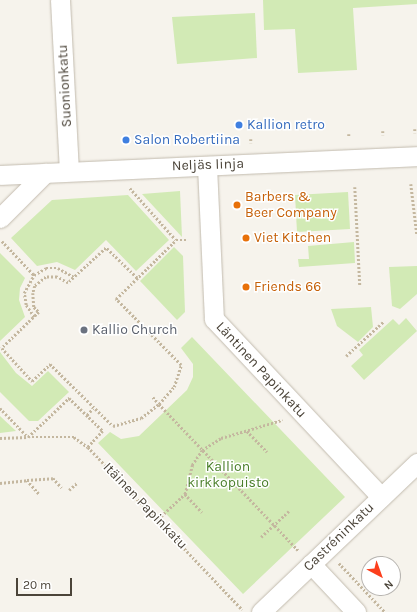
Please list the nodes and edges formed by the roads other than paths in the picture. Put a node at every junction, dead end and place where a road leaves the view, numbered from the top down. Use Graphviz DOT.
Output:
graph roads {
  1 [pos="60,0"];
  2 [pos="417,156"];
  3 [pos="207,166"];
  4 [pos="69,172"];
  5 [pos="45,173"];
  6 [pos="0,176"];
  7 [pos="0,218"];
  8 [pos="417,463"];
  9 [pos="381,497"];
  10 [pos="311,564"];
  11 [pos="262,612"];
  12 [pos="356,612"];
  1 -- 4 [label="street, Suonionkatu"];
  2 -- 3 [label="street, Neljäs linja"];
  3 -- 4 [label="street, Neljäs linja"];
  3 -- 9 [label="street, Läntinen Papinkatu"];
  4 -- 5 [label="street, Neljäs linja"];
  5 -- 6 [label="street, Neljäs linja"];
  5 -- 7 [label="street"];
  8 -- 9 [label="street, Castréninkatu"];
  9 -- 10 [label="street, Castréninkatu"];
  10 -- 11 [label="street, Castréninkatu"];
  10 -- 12 [label="street"];
}
